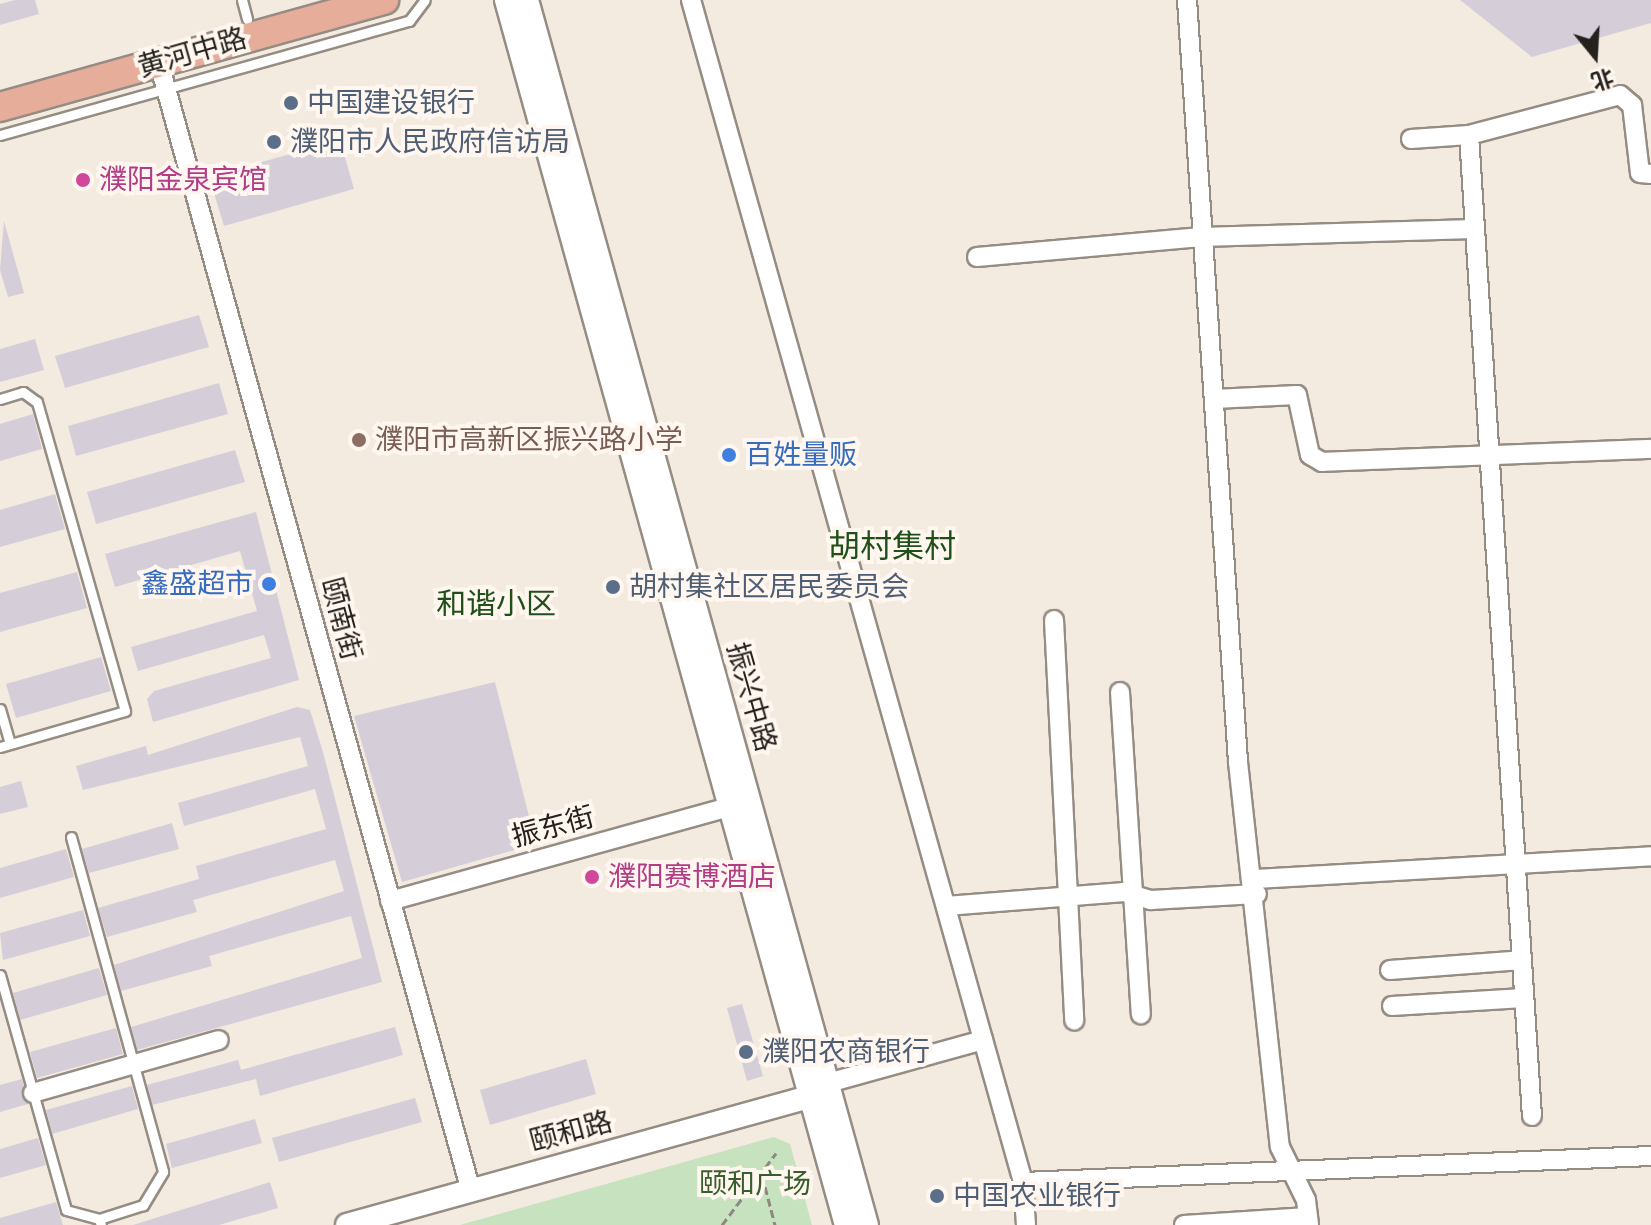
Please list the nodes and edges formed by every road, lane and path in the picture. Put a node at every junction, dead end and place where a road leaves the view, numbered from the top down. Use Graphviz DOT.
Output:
graph roads {
  1 [pos="315,0"];
  2 [pos="384,0"];
  3 [pos="425,0"];
  4 [pos="506,0"];
  5 [pos="527,0"];
  6 [pos="691,0"];
  7 [pos="1187,0"];
  8 [pos="244,10"];
  9 [pos="162,76"];
  10 [pos="0,88"];
  11 [pos="0,107"];
  12 [pos="0,135"];
  13 [pos="1469,135"];
  14 [pos="1411,139"];
  15 [pos="1651,174"];
  16 [pos="1474,229"];
  17 [pos="1201,237"];
  18 [pos="977,257"];
  19 [pos="0,399"];
  20 [pos="1214,399"];
  21 [pos="1651,449"];
  22 [pos="1486,458"];
  23 [pos="1054,620"];
  24 [pos="1120,692"];
  25 [pos="0,709"];
  26 [pos="5,745"];
  27 [pos="730,807"];
  28 [pos="71,837"];
  29 [pos="1651,856"];
  30 [pos="1516,865"];
  31 [pos="1256,887"];
  32 [pos="1133,894"];
  33 [pos="1068,895"];
  34 [pos="390,901"];
  35 [pos="946,906"];
  36 [pos="1522,960"];
  37 [pos="1390,970"];
  38 [pos="0,975"];
  39 [pos="1524,998"];
  40 [pos="1392,1006"];
  41 [pos="1141,1014"];
  42 [pos="1074,1021"];
  43 [pos="219,1040"];
  44 [pos="983,1040"];
  45 [pos="133,1064"];
  46 [pos="819,1090"];
  47 [pos="33,1093"];
  48 [pos="1532,1116"];
  49 [pos="776,1153"];
  50 [pos="1649,1162"];
  51 [pos="1287,1167"];
  52 [pos="761,1173"];
  53 [pos="1023,1182"];
  54 [pos="471,1191"];
  55 [pos="1308,1221"];
  56 [pos="100,1222"];
  57 [pos="347,1225"];
  58 [pos="722,1225"];
  59 [pos="775,1225"];
  60 [pos="846,1225"];
  61 [pos="867,1225"];
  62 [pos="1026,1225"];
  63 [pos="1184,1225"];
  1 -- 8 [label="main road, 黄河中路"];
  2 -- 9 [label="main road, 黄河中路"];
  3 -- 9 [label="lane"];
  4 -- 27 [label="street, 振兴中路"];
  5 -- 46 [label="street, 振兴中路"];
  6 -- 35 [label="street"];
  7 -- 17 [label="street"];
  8 -- 10 [label="main road, 黄河中路"];
  9 -- 11 [label="main road, 黄河中路"];
  9 -- 12 [label="lane"];
  9 -- 34 [label="street, 颐南街"];
  13 -- 14 [label="street"];
  13 -- 15 [label="street"];
  13 -- 16 [label="street"];
  16 -- 17 [label="street"];
  16 -- 22 [label="street"];
  17 -- 18 [label="street"];
  17 -- 20 [label="street"];
  19 -- 26 [label="lane"];
  20 -- 22 [label="street"];
  20 -- 31 [label="street"];
  21 -- 22 [label="street"];
  22 -- 30 [label="street"];
  23 -- 33 [label="street"];
  24 -- 32 [label="street"];
  25 -- 26 [label="lane"];
  27 -- 34 [label="street, 振东街"];
  27 -- 46 [label="street, 振兴中路"];
  28 -- 45 [label="lane"];
  29 -- 30 [label="street"];
  30 -- 31 [label="street"];
  30 -- 36 [label="street"];
  31 -- 32 [label="street"];
  31 -- 51 [label="street"];
  32 -- 33 [label="street"];
  32 -- 41 [label="street"];
  33 -- 35 [label="street"];
  33 -- 42 [label="street"];
  34 -- 54 [label="street, 颐南街"];
  35 -- 44 [label="street"];
  36 -- 37 [label="street"];
  36 -- 39 [label="street"];
  38 -- 47 [label="lane"];
  39 -- 40 [label="street"];
  39 -- 48 [label="street"];
  43 -- 45 [label="street"];
  44 -- 46 [label="street"];
  44 -- 53 [label="street"];
  45 -- 47 [label="street"];
  45 -- 56 [label="lane"];
  46 -- 54 [label="street, 颐和路"];
  46 -- 60 [label="street, 振兴中路"];
  46 -- 61 [label="street, 振兴中路"];
  47 -- 56 [label="lane"];
  49 -- 52 [label="path"];
  50 -- 51 [label="street"];
  51 -- 53 [label="street"];
  51 -- 55 [label="street"];
  52 -- 58 [label="path"];
  52 -- 59 [label="path"];
  53 -- 62 [label="street"];
  54 -- 57 [label="street, 颐和路"];
  55 -- 63 [label="street"];
}
